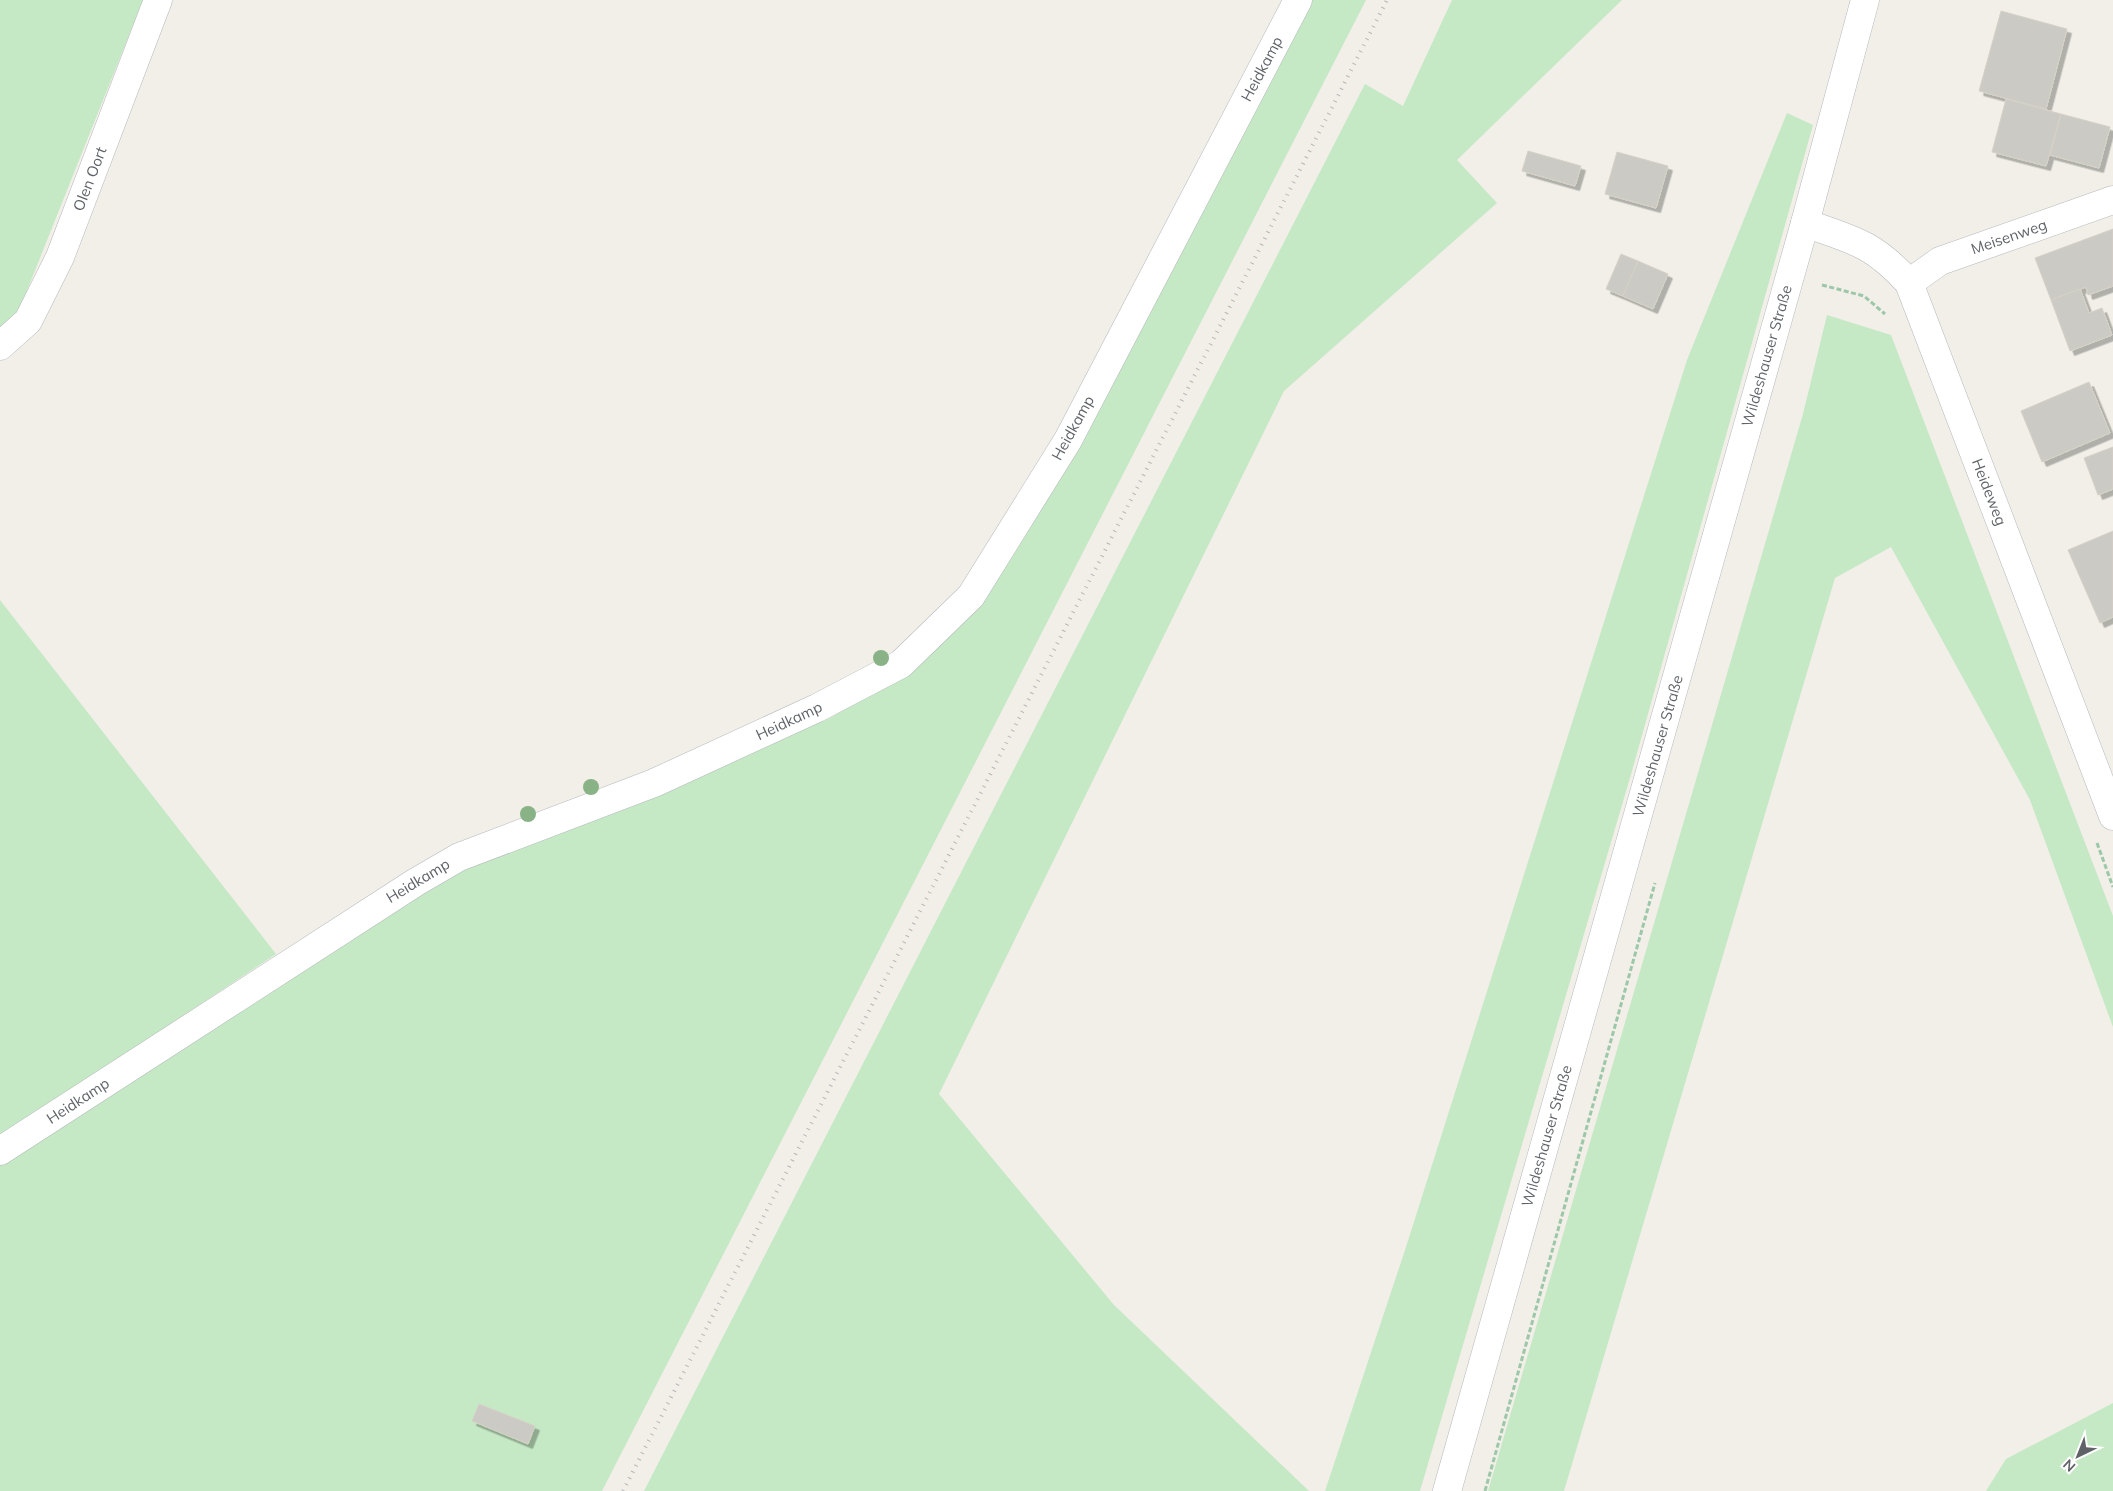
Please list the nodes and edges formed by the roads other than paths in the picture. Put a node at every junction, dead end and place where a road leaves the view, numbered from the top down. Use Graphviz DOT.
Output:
graph roads {
  1 [pos="158,0"];
  2 [pos="1298,0"];
  3 [pos="1865,0"];
  4 [pos="2113,200"];
  5 [pos="1805,223"];
  6 [pos="1909,283"];
  7 [pos="0,346"];
  8 [pos="2113,816"];
  9 [pos="0,1151"];
  10 [pos="1447,1491"];
  1 -- 7 [label="street, Olen Oort"];
  2 -- 9 [label="street, Heidkamp"];
  3 -- 5 [label="street, Wildeshauser Straße"];
  4 -- 6 [label="street, Meisenweg"];
  5 -- 6 [label="street, Heideweg"];
  5 -- 10 [label="street, Wildeshauser Straße"];
  6 -- 8 [label="street, Heideweg"];
}
